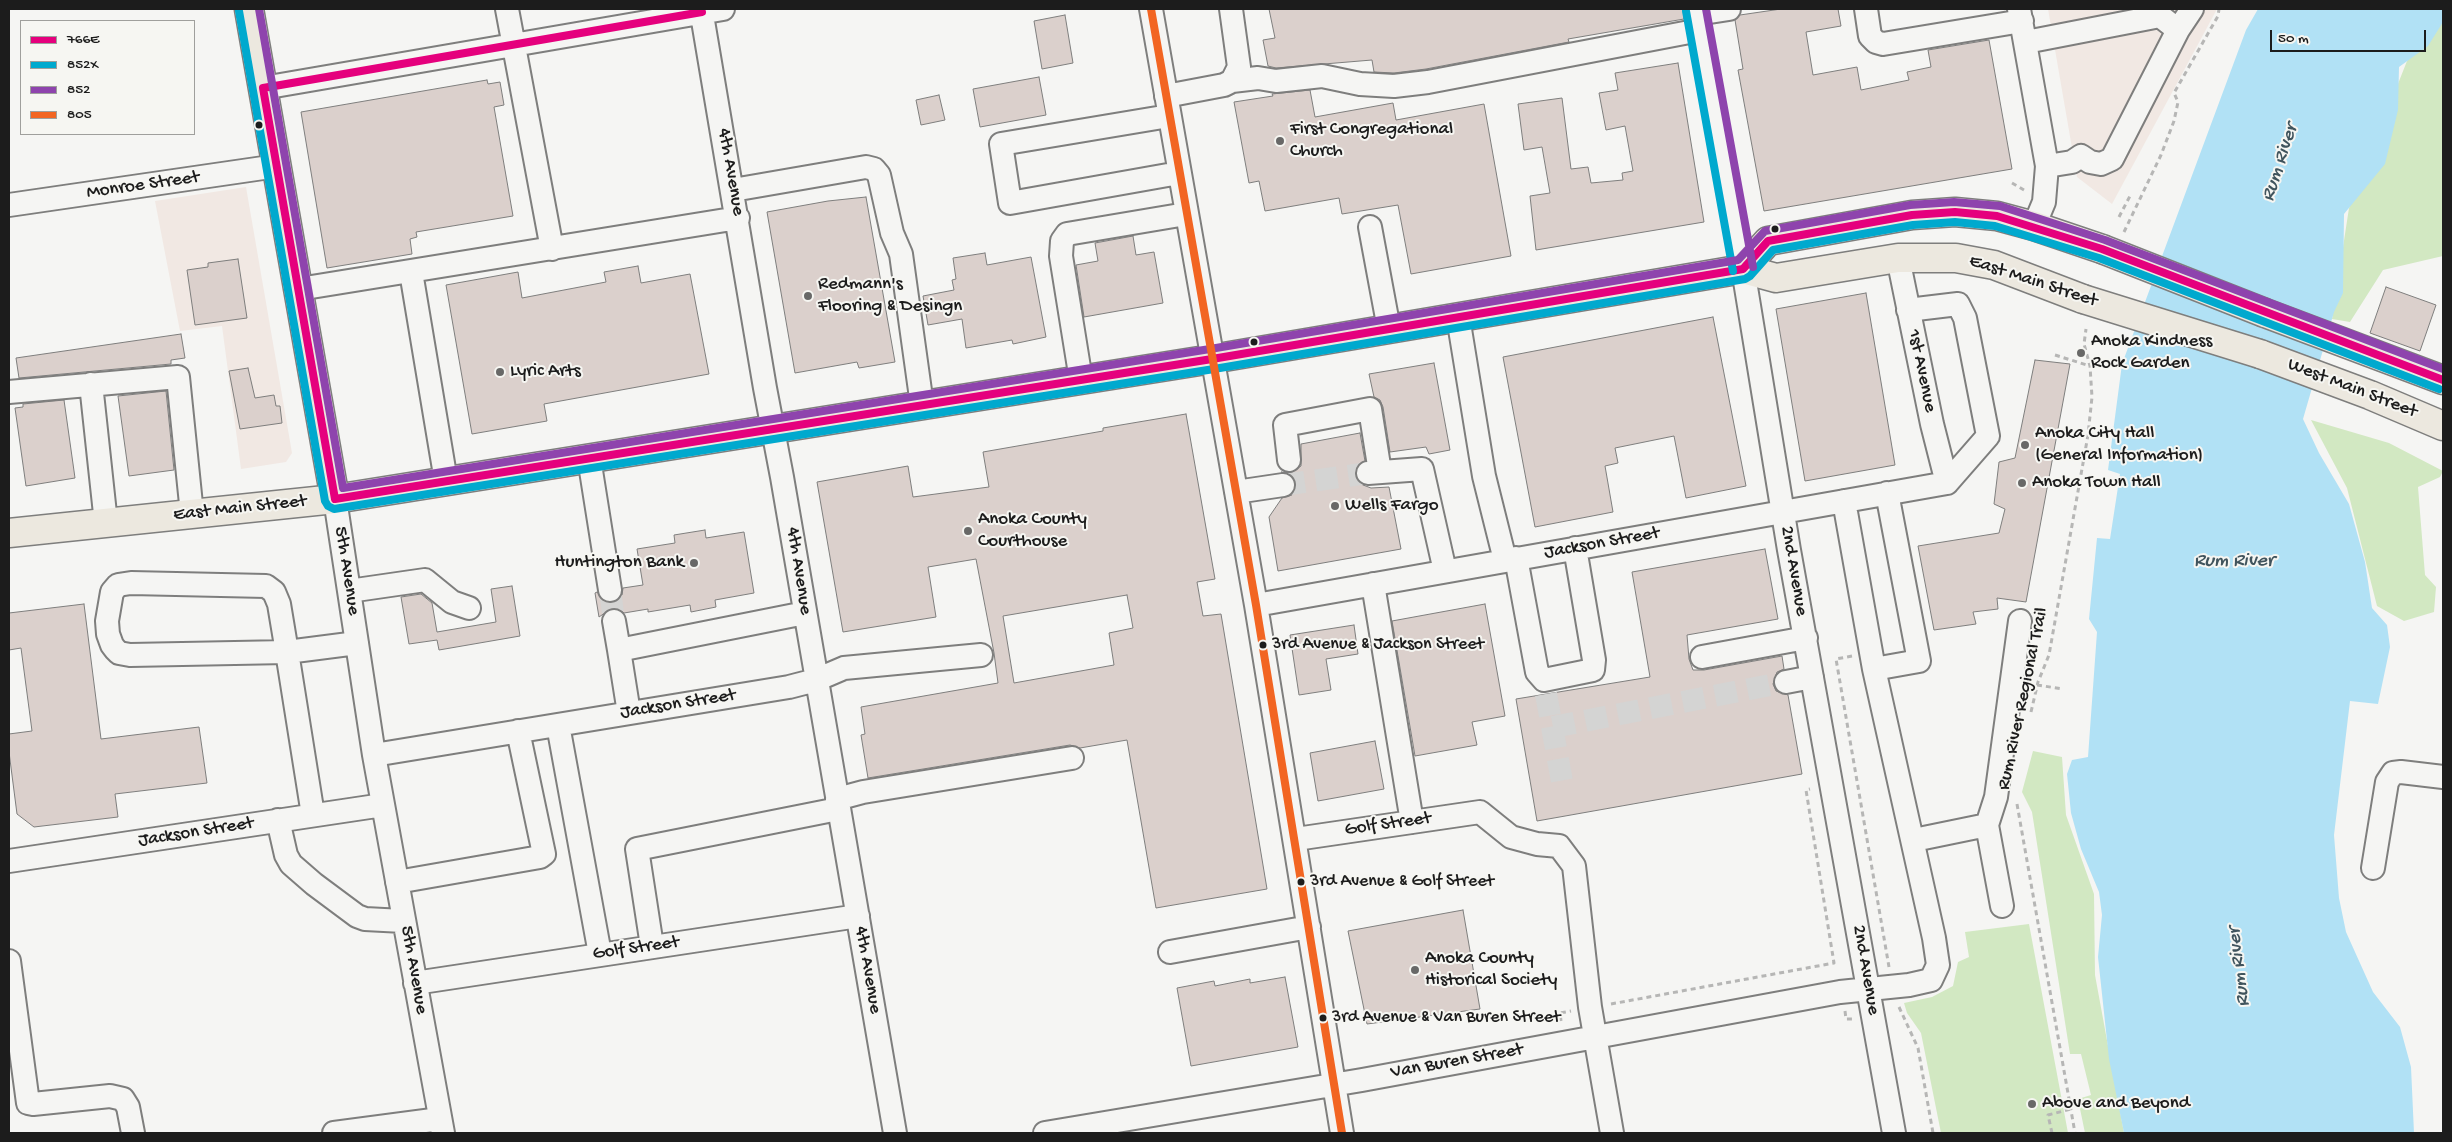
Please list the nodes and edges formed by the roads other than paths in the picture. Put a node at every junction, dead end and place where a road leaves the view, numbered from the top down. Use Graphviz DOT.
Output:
graph roads {
  1 [pos="249,9"];
  2 [pos="507,9"];
  3 [pos="1151,9"];
  4 [pos="1231,9"];
  5 [pos="1729,9"];
  6 [pos="1866,9"];
  7 [pos="2192,9"];
  8 [pos="709,10"];
  9 [pos="1697,18"];
  10 [pos="2022,24"];
  11 [pos="2178,30"];
  12 [pos="514,44"];
  13 [pos="1232,81"];
  14 [pos="263,88"];
  15 [pos="1167,106"];
  16 [pos="277,166"];
  17 [pos="2047,166"];
  18 [pos="1179,173"];
  19 [pos="733,190"];
  20 [pos="9,206"];
  21 [pos="1186,214"];
  22 [pos="738,218"];
  23 [pos="2034,226"];
  24 [pos="1370,227"];
  25 [pos="552,250"];
  26 [pos="1898,258"];
  27 [pos="1743,269"];
  28 [pos="411,272"];
  29 [pos="299,289"];
  30 [pos="1908,310"];
  31 [pos="1458,318"];
  32 [pos="1389,329"];
  33 [pos="2260,354"];
  34 [pos="1212,359"];
  35 [pos="1081,380"];
  36 [pos="2443,380"];
  37 [pos="91,384"];
  38 [pos="9,392"];
  39 [pos="922,404"];
  40 [pos="2443,426"];
  41 [pos="773,429"];
  42 [pos="589,458"];
  43 [pos="1289,460"];
  44 [pos="446,481"];
  45 [pos="1947,483"];
  46 [pos="1283,485"];
  47 [pos="1236,492"];
  48 [pos="1886,493"];
  49 [pos="335,499"];
  50 [pos="1844,501"];
  51 [pos="1782,512"];
  52 [pos="192,514"];
  53 [pos="106,523"];
  54 [pos="9,533"];
  55 [pos="1575,548"];
  56 [pos="1510,559"];
  57 [pos="1445,571"];
  58 [pos="1373,584"];
  59 [pos="610,590"];
  60 [pos="349,591"];
  61 [pos="1256,605"];
  62 [pos="469,608"];
  63 [pos="805,614"];
  64 [pos="614,620"];
  65 [pos="2020,621"];
  66 [pos="1806,638"];
  67 [pos="357,643"];
  68 [pos="619,650"];
  69 [pos="287,652"];
  70 [pos="981,654"];
  71 [pos="1702,657"];
  72 [pos="1874,669"];
  73 [pos="1812,677"];
  74 [pos="816,680"];
  75 [pos="1786,682"];
  76 [pos="628,713"];
  77 [pos="558,725"];
  78 [pos="518,731"];
  79 [pos="374,755"];
  80 [pos="1072,758"];
  81 [pos="2443,777"];
  82 [pos="838,804"];
  83 [pos="383,805"];
  84 [pos="313,815"];
  85 [pos="278,820"];
  86 [pos="1412,822"];
  87 [pos="1987,824"];
  88 [pos="1296,838"];
  89 [pos="1914,840"];
  90 [pos="9,861"];
  91 [pos="2373,868"];
  92 [pos="397,882"];
  93 [pos="2002,906"];
  94 [pos="858,916"];
  95 [pos="404,920"];
  96 [pos="1309,927"];
  97 [pos="652,946"];
  98 [pos="1170,952"];
  99 [pos="600,954"];
  100 [pos="9,961"];
  101 [pos="415,983"];
  102 [pos="1868,988"];
  103 [pos="11,991"];
  104 [pos="1594,1038"];
  105 [pos="1333,1084"];
  106 [pos="442,1126"];
  107 [pos="133,1133"];
  108 [pos="334,1133"];
  109 [pos="895,1133"];
  110 [pos="1045,1133"];
  111 [pos="1342,1133"];
  112 [pos="1612,1133"];
  113 [pos="1894,1133"];
  1 -- 14 [label="main road, 5th Avenue"];
  2 -- 12 [label="street"];
  3 -- 15 [label="street"];
  4 -- 13 [label="street"];
  5 -- 9 [label="street"];
  6 -- 10 [label="street"];
  7 -- 11 [label="street"];
  8 -- 12 [label="street"];
  8 -- 19 [label="street, 4th Avenue"];
  9 -- 13 [label="street"];
  9 -- 27 [label="street, 2nd Avenue"];
  10 -- 11 [label="street"];
  10 -- 17 [label="street"];
  11 -- 17 [label="street"];
  12 -- 14 [label="street"];
  12 -- 25 [label="street"];
  13 -- 15 [label="street"];
  14 -- 16 [label="main road, 5th Avenue"];
  15 -- 18 [label="street"];
  15 -- 18 [label="street"];
  16 -- 20 [label="street, Monroe Street"];
  16 -- 29 [label="main road, 5th Avenue"];
  17 -- 23 [label="street"];
  18 -- 21 [label="street"];
  19 -- 22 [label="street, 4th Avenue"];
  19 -- 39 [label="street"];
  21 -- 34 [label="street"];
  21 -- 35 [label="street"];
  22 -- 25 [label="street"];
  22 -- 41 [label="street, 4th Avenue"];
  23 -- 27 [label="main road"];
  23 -- 36 [label="main road, bridge"];
  24 -- 32 [label="street"];
  25 -- 28 [label="street"];
  26 -- 27 [label="main road, East Main Street"];
  26 -- 30 [label="street, 1st Avenue"];
  26 -- 33 [label="main road, East Main Street, bridge"];
  27 -- 31 [label="main road, East Main Street"];
  27 -- 51 [label="street, 2nd Avenue"];
  28 -- 29 [label="street"];
  28 -- 44 [label="street"];
  29 -- 49 [label="main road, 5th Avenue"];
  30 -- 45 [label="street, 1st Avenue"];
  30 -- 45 [label="street"];
  31 -- 32 [label="main road, East Main Street"];
  31 -- 56 [label="street"];
  32 -- 34 [label="main road, East Main Street"];
  33 -- 40 [label="main road, West Main Street"];
  34 -- 35 [label="main road, East Main Street"];
  34 -- 47 [label="street"];
  35 -- 39 [label="main road, East Main Street"];
  37 -- 38 [label="street"];
  37 -- 52 [label="street"];
  37 -- 53 [label="street"];
  39 -- 41 [label="main road, East Main Street"];
  41 -- 42 [label="main road, East Main Street"];
  41 -- 63 [label="street, 4th Avenue"];
  42 -- 44 [label="main road, East Main Street"];
  42 -- 59 [label="street"];
  43 -- 57 [label="street"];
  44 -- 49 [label="main road, East Main Street"];
  45 -- 48 [label="street, Jackson Street"];
  46 -- 47 [label="street"];
  47 -- 61 [label="street"];
  48 -- 50 [label="street, Jackson Street"];
  48 -- 72 [label="street"];
  49 -- 52 [label="main road, East Main Street"];
  49 -- 60 [label="street, 5th Avenue"];
  50 -- 51 [label="street, Jackson Street"];
  50 -- 72 [label="street"];
  51 -- 55 [label="street, Jackson Street"];
  51 -- 66 [label="street, 2nd Avenue"];
  52 -- 53 [label="main road, East Main Street"];
  53 -- 54 [label="main road, East Main Street"];
  55 -- 56 [label="street, Jackson Street"];
  55 -- 56 [label="street"];
  56 -- 57 [label="street, Jackson Street"];
  57 -- 58 [label="street, Jackson Street"];
  58 -- 61 [label="street, Jackson Street"];
  58 -- 86 [label="street"];
  60 -- 62 [label="street"];
  60 -- 67 [label="street, 5th Avenue"];
  61 -- 88 [label="street"];
  63 -- 68 [label="street"];
  63 -- 74 [label="street, 4th Avenue"];
  64 -- 68 [label="street"];
  65 -- 87 [label="street"];
  66 -- 71 [label="street"];
  66 -- 73 [label="street, 2nd Avenue"];
  67 -- 69 [label="street"];
  67 -- 79 [label="street, 5th Avenue"];
  68 -- 76 [label="street"];
  69 -- 69 [label="street"];
  69 -- 84 [label="street"];
  70 -- 74 [label="street, Jackson Street"];
  72 -- 89 [label="street"];
  73 -- 75 [label="street"];
  73 -- 102 [label="street, 2nd Avenue"];
  74 -- 76 [label="street, Jackson Street"];
  74 -- 82 [label="street, 4th Avenue"];
  76 -- 77 [label="street, Jackson Street"];
  77 -- 78 [label="street, Jackson Street"];
  77 -- 99 [label="street"];
  78 -- 79 [label="street, Jackson Street"];
  78 -- 92 [label="street"];
  79 -- 83 [label="street, 5th Avenue"];
  80 -- 82 [label="street"];
  81 -- 91 [label="street"];
  82 -- 94 [label="street, 4th Avenue"];
  82 -- 97 [label="street"];
  83 -- 84 [label="street, Jackson Street"];
  83 -- 92 [label="street, 5th Avenue"];
  84 -- 85 [label="street, Jackson Street"];
  85 -- 90 [label="street, Jackson Street"];
  85 -- 95 [label="street"];
  86 -- 88 [label="street, Golf Street"];
  86 -- 104 [label="street, Golf Street"];
  87 -- 89 [label="street"];
  87 -- 93 [label="street"];
  88 -- 96 [label="street"];
  89 -- 102 [label="street, Van Buren Street"];
  92 -- 95 [label="street, 5th Avenue"];
  94 -- 97 [label="street, Golf Street"];
  94 -- 109 [label="street, 4th Avenue"];
  95 -- 101 [label="street, 5th Avenue"];
  96 -- 98 [label="street"];
  96 -- 105 [label="street"];
  97 -- 99 [label="street, Golf Street"];
  99 -- 101 [label="street, Golf Street"];
  100 -- 103 [label="street"];
  101 -- 106 [label="street, 5th Avenue"];
  102 -- 104 [label="street, Van Buren Street"];
  102 -- 113 [label="street, 2nd Avenue"];
  103 -- 107 [label="street"];
  104 -- 105 [label="street, Van Buren Street"];
  104 -- 112 [label="street"];
  105 -- 110 [label="street, Van Buren Street"];
  105 -- 111 [label="street"];
  106 -- 108 [label="street"];
}
